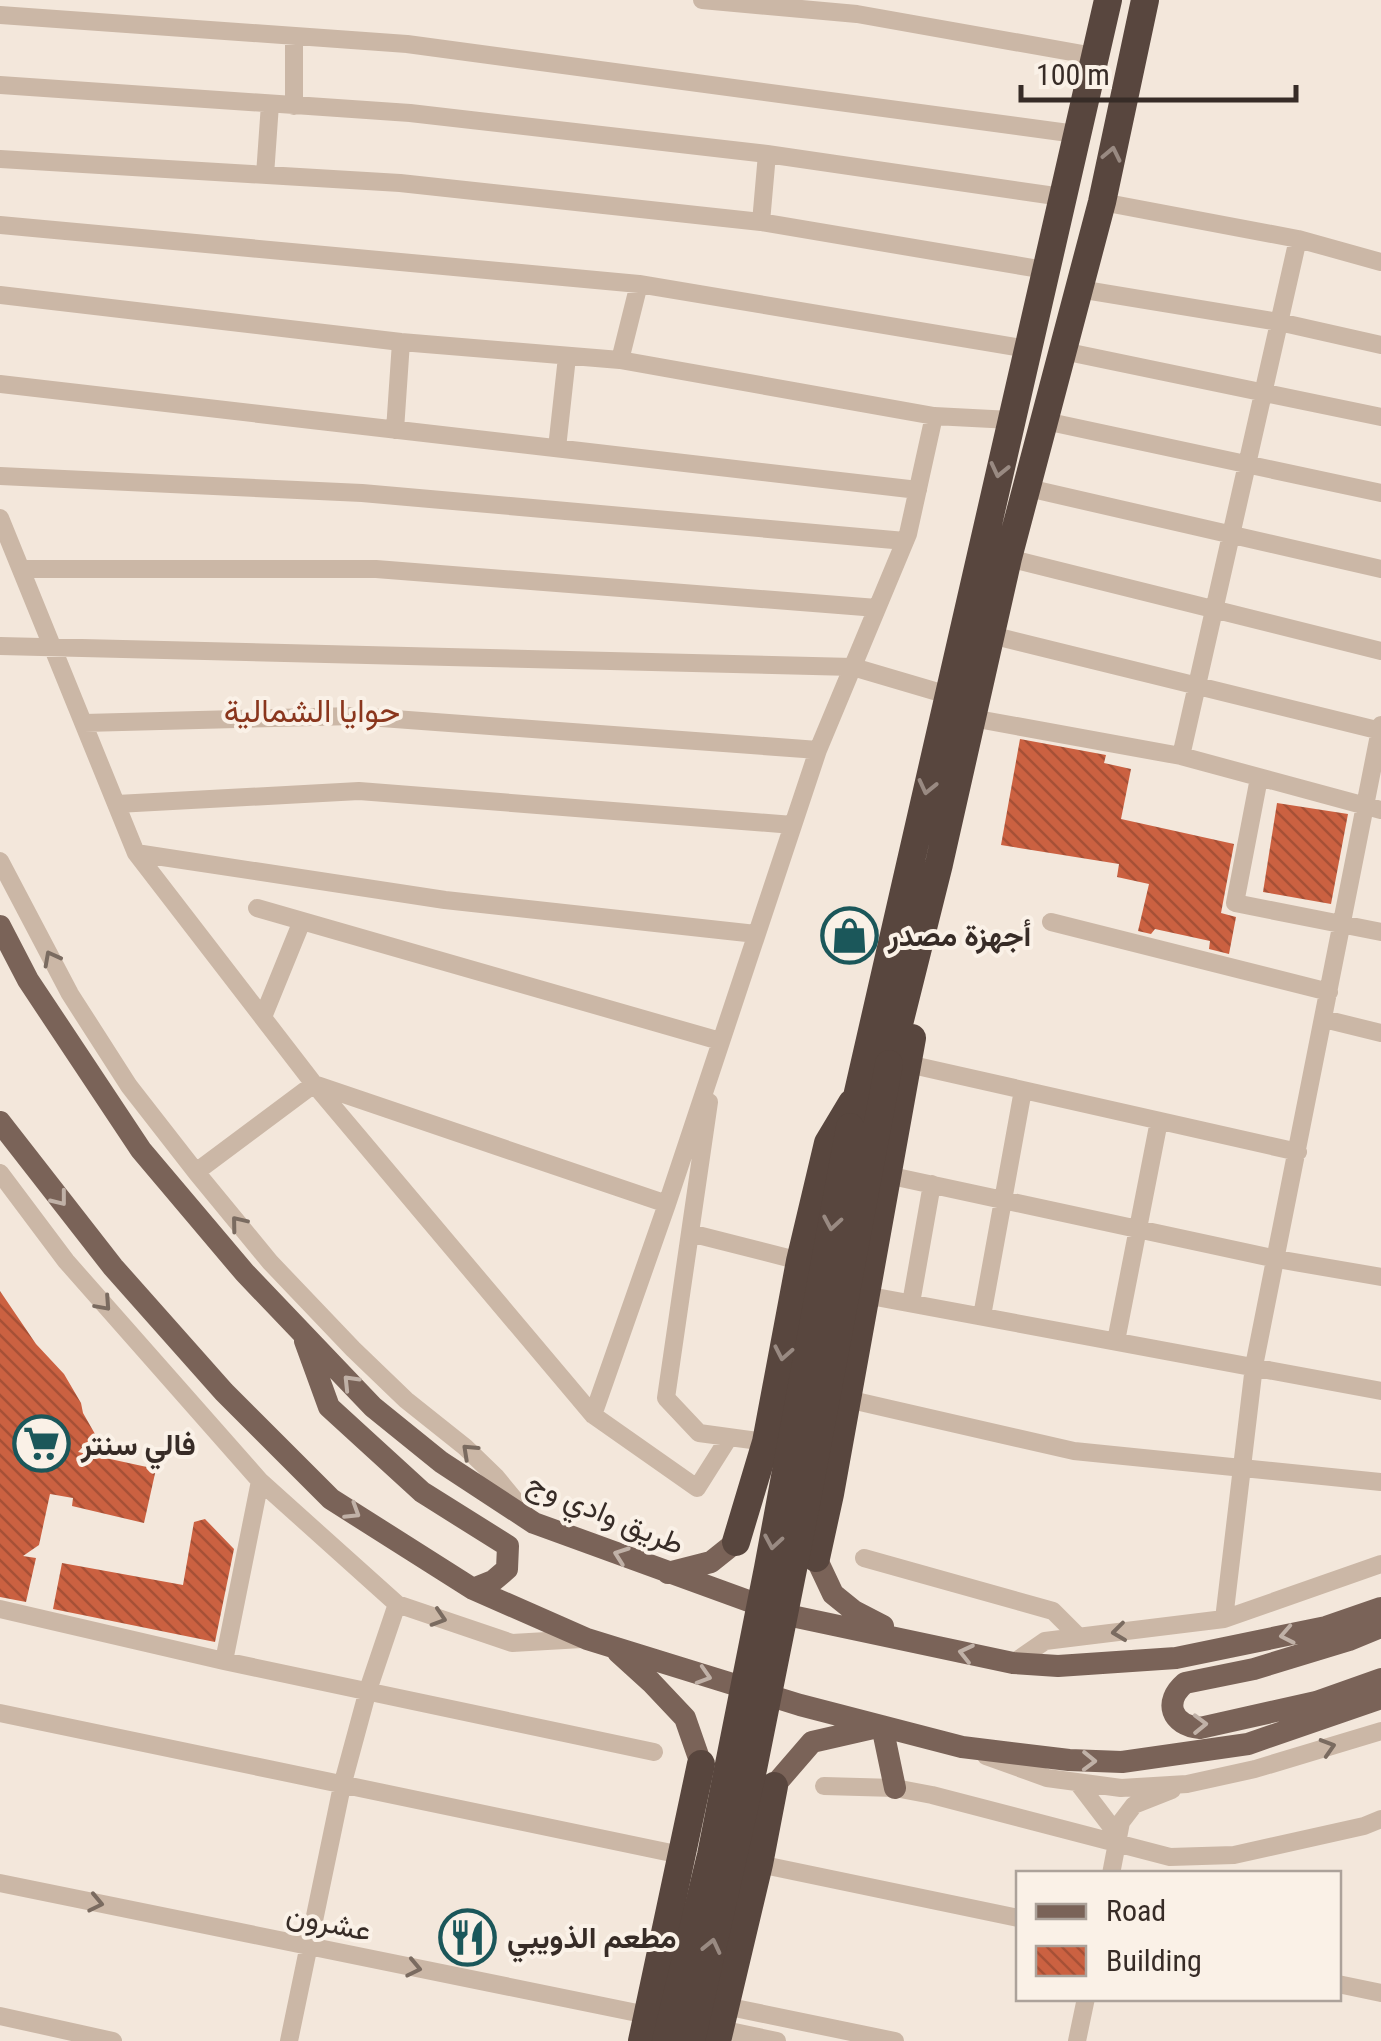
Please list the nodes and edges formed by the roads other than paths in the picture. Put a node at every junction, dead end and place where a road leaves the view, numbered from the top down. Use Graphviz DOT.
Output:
graph roads {
  1 [pos="702,0"];
  2 [pos="1145,0"];
  3 [pos="1107,2"];
  4 [pos="0,14"];
  5 [pos="294,36"];
  6 [pos="1094,56"];
  7 [pos="0,85"];
  8 [pos="270,104"];
  9 [pos="294,106"];
  10 [pos="1076,134"];
  11 [pos="767,154"];
  12 [pos="0,159"];
  13 [pos="265,175"];
  14 [pos="1062,198"];
  15 [pos="1102,202"];
  16 [pos="761,222"];
  17 [pos="0,226"];
  18 [pos="1298,239"];
  19 [pos="1381,262"];
  20 [pos="1045,270"];
  21 [pos="639,284"];
  22 [pos="1079,289"];
  23 [pos="0,295"];
  24 [pos="1279,322"];
  25 [pos="401,342"];
  26 [pos="1381,344"];
  27 [pos="1027,349"];
  28 [pos="1063,351"];
  29 [pos="567,356"];
  30 [pos="620,360"];
  31 [pos="0,384"];
  32 [pos="1264,392"];
  33 [pos="934,416"];
  34 [pos="1381,417"];
  35 [pos="1011,420"];
  36 [pos="1046,421"];
  37 [pos="395,430"];
  38 [pos="557,448"];
  39 [pos="1248,464"];
  40 [pos="0,476"];
  41 [pos="1028,488"];
  42 [pos="918,490"];
  43 [pos="1381,493"];
  44 [pos="0,518"];
  45 [pos="1232,533"];
  46 [pos="905,541"];
  47 [pos="1008,558"];
  48 [pos="1381,569"];
  49 [pos="21,570"];
  50 [pos="877,608"];
  51 [pos="1215,609"];
  52 [pos="990,635"];
  53 [pos="0,646"];
  54 [pos="52,646"];
  55 [pos="1381,651"];
  56 [pos="853,666"];
  57 [pos="1198,685"];
  58 [pos="948,695"];
  59 [pos="972,718"];
  60 [pos="84,723"];
  61 [pos="1381,729"];
  62 [pos="818,750"];
  63 [pos="1181,756"];
  64 [pos="1259,778"];
  65 [pos="117,804"];
  66 [pos="1373,808"];
  67 [pos="793,825"];
  68 [pos="136,854"];
  69 [pos="0,861"];
  70 [pos="258,908"];
  71 [pos="302,921"];
  72 [pos="1051,922"];
  73 [pos="1343,923"];
  74 [pos="0,926"];
  75 [pos="1381,932"];
  76 [pos="756,934"];
  77 [pos="1329,992"];
  78 [pos="262,1017"];
  79 [pos="1324,1019"];
  80 [pos="1381,1033"];
  81 [pos="718,1048"];
  82 [pos="898,1064"];
  83 [pos="314,1084"];
  84 [pos="1023,1090"];
  85 [pos="858,1093"];
  86 [pos="1159,1121"];
  87 [pos="0,1122"];
  88 [pos="1298,1152"];
  89 [pos="196,1172"];
  90 [pos="0,1173"];
  91 [pos="887,1174"];
  92 [pos="932,1184"];
  93 [pos="1002,1200"];
  94 [pos="667,1204"];
  95 [pos="1138,1229"];
  96 [pos="690,1233"];
  97 [pos="1277,1258"];
  98 [pos="800,1261"];
  99 [pos="1381,1277"];
  100 [pos="866,1295"];
  101 [pos="911,1303"];
  102 [pos="982,1316"];
  103 [pos="302,1332"];
  104 [pos="1116,1341"];
  105 [pos="1254,1366"];
  106 [pos="1381,1391"];
  107 [pos="847,1398"];
  108 [pos="593,1416"];
  109 [pos="728,1439"];
  110 [pos="766,1442"];
  111 [pos="1241,1469"];
  112 [pos="260,1481"];
  113 [pos="1381,1482"];
  114 [pos="534,1523"];
  115 [pos="736,1542"];
  116 [pos="816,1558"];
  117 [pos="864,1558"];
  118 [pos="1381,1564"];
  119 [pos="668,1573"];
  120 [pos="473,1589"];
  121 [pos="396,1604"];
  122 [pos="1381,1608"];
  123 [pos="1,1615"];
  124 [pos="1224,1619"];
  125 [pos="1381,1627"];
  126 [pos="1079,1637"];
  127 [pos="587,1638"];
  128 [pos="908,1639"];
  129 [pos="612,1647"];
  130 [pos="224,1661"];
  131 [pos="1013,1663"];
  132 [pos="1381,1679"];
  133 [pos="368,1690"];
  134 [pos="1381,1698"];
  135 [pos="0,1714"];
  136 [pos="882,1726"];
  137 [pos="1381,1731"];
  138 [pos="962,1748"];
  139 [pos="654,1752"];
  140 [pos="701,1764"];
  141 [pos="1078,1782"];
  142 [pos="1187,1784"];
  143 [pos="342,1786"];
  144 [pos="774,1786"];
  145 [pos="824,1786"];
  146 [pos="895,1788"];
  147 [pos="1381,1819"];
  148 [pos="1117,1845"];
  149 [pos="681,1855"];
  150 [pos="759,1864"];
  151 [pos="1112,1871"];
  152 [pos="0,1883"];
  153 [pos="1016,1918"];
  154 [pos="308,1946"];
  155 [pos="1341,1985"];
  156 [pos="1381,1993"];
  157 [pos="1085,2001"];
  158 [pos="0,2016"];
  159 [pos="721,2025"];
  160 [pos="645,2028"];
  161 [pos="112,2041"];
  162 [pos="289,2041"];
  163 [pos="666,2041"];
  164 [pos="691,2041"];
  165 [pos="777,2041"];
  166 [pos="895,2041"];
  167 [pos="1077,2041"];
  1 -- 6 [label="street"];
  15 -- 2 [label="highway, one-way"];
  3 -- 6 [label="highway"];
  4 -- 5 [label="street"];
  5 -- 9 [label="street"];
  5 -- 10 [label="street"];
  6 -- 10 [label="highway"];
  7 -- 8 [label="street"];
  8 -- 9 [label="street"];
  8 -- 13 [label="street"];
  9 -- 11 [label="street"];
  10 -- 14 [label="highway"];
  11 -- 14 [label="street"];
  11 -- 16 [label="street"];
  12 -- 13 [label="street"];
  13 -- 16 [label="street"];
  14 -- 20 [label="highway"];
  15 -- 18 [label="street"];
  15 -- 22 [label="highway"];
  16 -- 20 [label="street"];
  17 -- 21 [label="street"];
  18 -- 19 [label="street"];
  18 -- 24 [label="street"];
  20 -- 27 [label="highway"];
  21 -- 27 [label="street"];
  21 -- 30 [label="street"];
  22 -- 24 [label="street"];
  22 -- 28 [label="highway"];
  23 -- 25 [label="street"];
  24 -- 26 [label="street"];
  24 -- 32 [label="street"];
  25 -- 29 [label="street"];
  25 -- 37 [label="street"];
  27 -- 35 [label="highway"];
  28 -- 32 [label="street"];
  28 -- 36 [label="highway"];
  29 -- 30 [label="street"];
  29 -- 38 [label="street"];
  30 -- 33 [label="street"];
  31 -- 37 [label="street"];
  32 -- 34 [label="street"];
  32 -- 39 [label="street"];
  33 -- 35 [label="street"];
  33 -- 42 [label="street"];
  35 -- 58 [label="highway, one-way"];
  36 -- 39 [label="street"];
  36 -- 41 [label="highway"];
  37 -- 38 [label="street"];
  38 -- 42 [label="street"];
  39 -- 43 [label="street"];
  39 -- 45 [label="street"];
  40 -- 46 [label="street"];
  41 -- 45 [label="street"];
  41 -- 47 [label="highway"];
  42 -- 46 [label="street"];
  44 -- 49 [label="street"];
  45 -- 48 [label="street"];
  45 -- 51 [label="street"];
  46 -- 50 [label="street"];
  47 -- 51 [label="street"];
  47 -- 52 [label="highway"];
  49 -- 50 [label="street"];
  49 -- 54 [label="street"];
  50 -- 56 [label="street"];
  51 -- 55 [label="street"];
  51 -- 57 [label="street"];
  52 -- 57 [label="street"];
  52 -- 59 [label="highway"];
  53 -- 54 [label="street"];
  54 -- 56 [label="street"];
  54 -- 60 [label="street"];
  56 -- 58 [label="street"];
  56 -- 62 [label="street"];
  57 -- 61 [label="street"];
  57 -- 63 [label="street"];
  58 -- 85 [label="highway, one-way"];
  59 -- 63 [label="street"];
  59 -- 82 [label="highway"];
  60 -- 62 [label="street"];
  60 -- 65 [label="street"];
  61 -- 66 [label="street"];
  62 -- 67 [label="street"];
  63 -- 64 [label="street"];
  64 -- 66 [label="street"];
  64 -- 73 [label="street"];
  65 -- 67 [label="street"];
  65 -- 68 [label="street"];
  66 -- 73 [label="street"];
  67 -- 76 [label="street"];
  68 -- 76 [label="street"];
  68 -- 78 [label="street"];
  89 -- 69 [label="street, one-way"];
  70 -- 71 [label="street"];
  71 -- 78 [label="street"];
  71 -- 81 [label="street"];
  72 -- 77 [label="street"];
  73 -- 75 [label="street"];
  73 -- 77 [label="street"];
  74 -- 103 [label="main road, طريق وادي وج"];
  76 -- 81 [label="street"];
  77 -- 79 [label="street"];
  78 -- 83 [label="street"];
  79 -- 80 [label="street"];
  79 -- 88 [label="street"];
  81 -- 94 [label="street"];
  81 -- 96 [label="street"];
  82 -- 84 [label="street"];
  82 -- 91 [label="highway"];
  164 -- 82 [label="highway, one-way, bridge"];
  83 -- 89 [label="street"];
  83 -- 94 [label="street"];
  83 -- 108 [label="street"];
  84 -- 86 [label="street"];
  84 -- 93 [label="street"];
  85 -- 98 [label="highway"];
  85 -- 163 [label="highway, one-way, bridge"];
  86 -- 88 [label="street"];
  86 -- 95 [label="street"];
  87 -- 120 [label="main road, one-way"];
  88 -- 97 [label="street"];
  114 -- 89 [label="street, one-way"];
  90 -- 112 [label="street, one-way"];
  91 -- 92 [label="street"];
  91 -- 100 [label="highway"];
  92 -- 93 [label="street"];
  92 -- 101 [label="street"];
  93 -- 95 [label="street"];
  93 -- 102 [label="street"];
  94 -- 108 [label="street"];
  95 -- 97 [label="street"];
  95 -- 104 [label="street"];
  96 -- 98 [label="street"];
  96 -- 109 [label="street"];
  97 -- 99 [label="street"];
  97 -- 105 [label="street"];
  98 -- 110 [label="highway, one-way"];
  100 -- 101 [label="street"];
  100 -- 107 [label="highway"];
  101 -- 102 [label="street"];
  102 -- 104 [label="street"];
  114 -- 103 [label="main road, طريق وادي وج, one-way"];
  103 -- 120 [label="main road"];
  104 -- 105 [label="street"];
  105 -- 106 [label="street"];
  105 -- 111 [label="street"];
  107 -- 111 [label="street"];
  107 -- 116 [label="highway"];
  108 -- 109 [label="street"];
  109 -- 110 [label="street"];
  110 -- 115 [label="highway"];
  111 -- 113 [label="street"];
  111 -- 124 [label="street"];
  112 -- 121 [label="street"];
  112 -- 130 [label="street"];
  119 -- 114 [label="main road, طريق وادي وج, one-way"];
  115 -- 119 [label="main road"];
  116 -- 128 [label="main road"];
  117 -- 126 [label="street"];
  118 -- 124 [label="street"];
  119 -- 128 [label="main road, طريق وادي وج"];
  120 -- 127 [label="main road"];
  121 -- 127 [label="street, one-way"];
  121 -- 133 [label="street"];
  122 -- 131 [label="main road, طريق وادي وج, one-way"];
  123 -- 130 [label="street"];
  124 -- 126 [label="street, one-way"];
  125 -- 132 [label="main road, one-way"];
  126 -- 131 [label="street"];
  127 -- 129 [label="main road"];
  131 -- 128 [label="main road, طريق وادي وج, one-way"];
  129 -- 136 [label="main road, one-way"];
  129 -- 140 [label="main road"];
  130 -- 133 [label="street"];
  133 -- 139 [label="street"];
  133 -- 143 [label="street"];
  138 -- 134 [label="main road, one-way"];
  135 -- 143 [label="street"];
  136 -- 138 [label="main road"];
  136 -- 144 [label="main road"];
  136 -- 146 [label="main road"];
  142 -- 137 [label="street, one-way"];
  138 -- 141 [label="street"];
  140 -- 149 [label="highway"];
  141 -- 142 [label="street"];
  141 -- 148 [label="street"];
  142 -- 148 [label="street"];
  143 -- 149 [label="street"];
  143 -- 154 [label="street"];
  144 -- 150 [label="highway"];
  145 -- 146 [label="street"];
  146 -- 148 [label="street"];
  147 -- 148 [label="street"];
  148 -- 151 [label="street"];
  149 -- 160 [label="highway"];
  150 -- 153 [label="street"];
  150 -- 159 [label="highway"];
  152 -- 154 [label="street, عشرون, one-way"];
  154 -- 160 [label="street, عشرون, one-way"];
  154 -- 162 [label="street"];
  155 -- 156 [label="street"];
  157 -- 167 [label="street"];
  158 -- 161 [label="street"];
  159 -- 165 [label="street"];
  159 -- 166 [label="street"];
}
